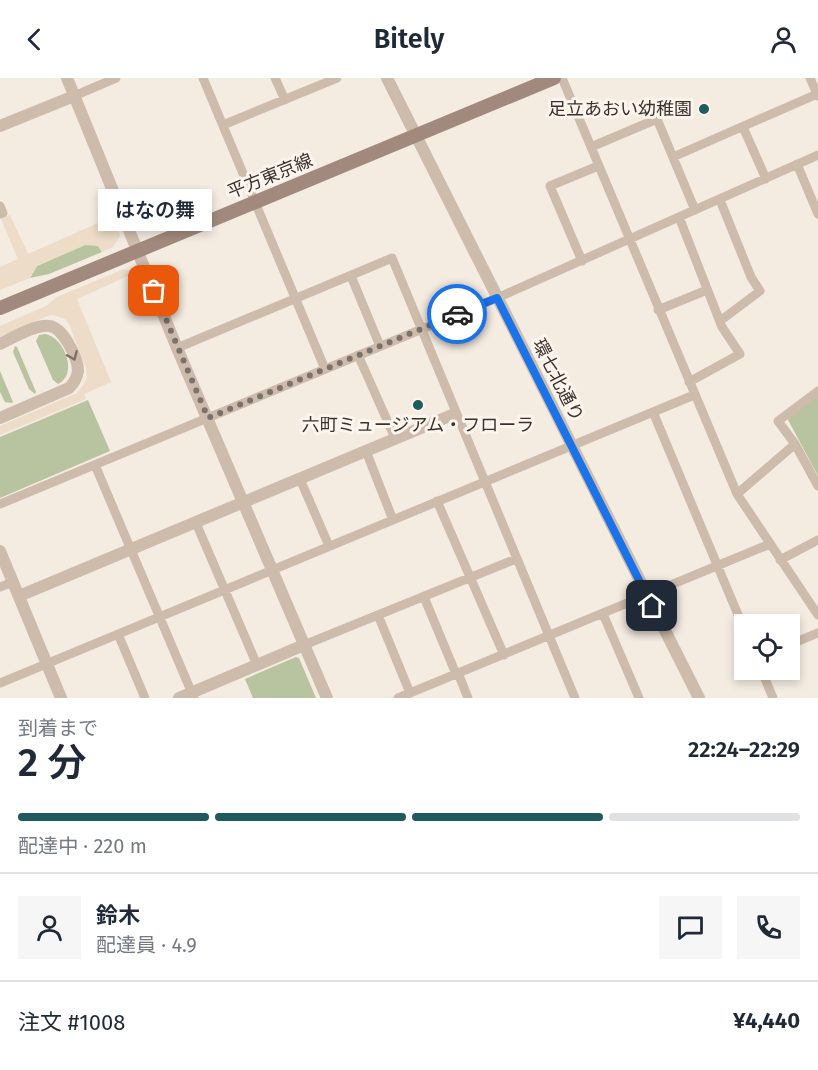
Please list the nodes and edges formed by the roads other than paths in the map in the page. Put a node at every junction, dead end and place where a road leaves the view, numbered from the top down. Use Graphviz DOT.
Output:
graph roads {
  1 [pos="67,78"];
  2 [pos="116,78"];
  3 [pos="203,78"];
  4 [pos="275,78"];
  5 [pos="337,78"];
  6 [pos="387,78"];
  7 [pos="554,78"];
  8 [pos="562,78"];
  9 [pos="810,78"];
  10 [pos="818,95"];
  11 [pos="74,96"];
  12 [pos="285,100"];
  13 [pos="223,125"];
  14 [pos="0,126"];
  15 [pos="742,127"];
  16 [pos="415,135"];
  17 [pos="591,147"];
  18 [pos="818,155"];
  19 [pos="673,157"];
  20 [pos="797,164"];
  21 [pos="598,166"];
  22 [pos="766,179"];
  23 [pos="720,200"];
  24 [pos="255,201"];
  25 [pos="0,206"];
  26 [pos="695,210"];
  27 [pos="0,214"];
  28 [pos="818,214"];
  29 [pos="679,218"];
  30 [pos="629,240"];
  31 [pos="137,250"];
  32 [pos="582,261"];
  33 [pos="351,276"];
  34 [pos="707,290"];
  35 [pos="297,298"];
  36 [pos="497,298"];
  37 [pos="0,308"];
  38 [pos="658,310"];
  39 [pos="720,321"];
  40 [pos="421,329"];
  41 [pos="0,344"];
  42 [pos="380,346"];
  43 [pos="177,348"];
  44 [pos="358,355"];
  45 [pos="325,369"];
  46 [pos="689,382"];
  47 [pos="818,392"];
  48 [pos="694,395"];
  49 [pos="653,412"];
  50 [pos="454,414"];
  51 [pos="0,418"];
  52 [pos="208,418"];
  53 [pos="395,438"];
  54 [pos="795,444"];
  55 [pos="571,446"];
  56 [pos="366,451"];
  57 [pos="95,465"];
  58 [pos="300,478"];
  59 [pos="484,482"];
  60 [pos="818,486"];
  61 [pos="737,494"];
  62 [pos="437,501"];
  63 [pos="243,502"];
  64 [pos="0,504"];
  65 [pos="393,520"];
  66 [pos="196,523"];
  67 [pos="818,540"];
  68 [pos="770,544"];
  69 [pos="329,546"];
  70 [pos="132,550"];
  71 [pos="0,551"];
  72 [pos="516,559"];
  73 [pos="780,560"];
  74 [pos="717,566"];
  75 [pos="273,570"];
  76 [pos="471,578"];
  77 [pos="13,582"];
  78 [pos="0,587"];
  79 [pos="225,590"];
  80 [pos="647,595"];
  81 [pos="19,596"];
  82 [pos="423,597"];
  83 [pos="603,614"];
  84 [pos="738,614"];
  85 [pos="378,615"];
  86 [pos="818,615"];
  87 [pos="159,617"];
  88 [pos="818,633"];
  89 [pos="118,634"];
  90 [pos="550,636"];
  91 [pos="800,640"];
  92 [pos="304,645"];
  93 [pos="504,655"];
  94 [pos="47,664"];
  95 [pos="257,665"];
  96 [pos="457,674"];
  97 [pos="766,680"];
  98 [pos="0,683"];
  99 [pos="424,687"];
  100 [pos="410,693"];
  101 [pos="193,695"];
  102 [pos="61,698"];
  103 [pos="145,698"];
  104 [pos="179,698"];
  105 [pos="327,698"];
  106 [pos="398,698"];
  107 [pos="429,698"];
  108 [pos="468,698"];
  109 [pos="575,698"];
  110 [pos="639,698"];
  111 [pos="699,698"];
  112 [pos="773,698"];
  1 -- 11 [label="street"];
  2 -- 11 [label="street"];
  3 -- 13 [label="street"];
  4 -- 12 [label="street"];
  5 -- 12 [label="street"];
  6 -- 16 [label="street, 環七北通り"];
  7 -- 16 [label="main road, 平方東京線"];
  8 -- 17 [label="street"];
  9 -- 10 [label="street"];
  10 -- 15 [label="street"];
  11 -- 14 [label="street"];
  11 -- 31 [label="street"];
  12 -- 13 [label="street"];
  13 -- 24 [label="street"];
  15 -- 19 [label="street"];
  15 -- 22 [label="street"];
  16 -- 24 [label="main road, 平方東京線"];
  16 -- 36 [label="street, 環七北通り"];
  17 -- 19 [label="street"];
  17 -- 21 [label="street"];
  18 -- 20 [label="street"];
  19 -- 26 [label="street"];
  20 -- 22 [label="street"];
  20 -- 28 [label="street"];
  21 -- 30 [label="street"];
  21 -- 32 [label="street"];
  22 -- 23 [label="street"];
  23 -- 26 [label="street"];
  23 -- 39 [label="street"];
  24 -- 31 [label="main road, 平方東京線"];
  24 -- 35 [label="street"];
  25 -- 27 [label="street"];
  26 -- 29 [label="street"];
  29 -- 30 [label="street"];
  29 -- 34 [label="street"];
  30 -- 32 [label="street"];
  30 -- 38 [label="street"];
  31 -- 37 [label="main road, 平方東京線"];
  31 -- 43 [label="street"];
  32 -- 36 [label="street"];
  33 -- 35 [label="street"];
  33 -- 40 [label="street"];
  33 -- 42 [label="street"];
  34 -- 38 [label="street"];
  34 -- 39 [label="street"];
  35 -- 43 [label="street"];
  35 -- 45 [label="street"];
  36 -- 40 [label="street"];
  36 -- 55 [label="street, 環七北通り"];
  38 -- 46 [label="street"];
  39 -- 46 [label="street"];
  40 -- 42 [label="street"];
  40 -- 50 [label="street"];
  41 -- 51 [label="street, one-way"];
  42 -- 44 [label="street"];
  43 -- 52 [label="street"];
  44 -- 45 [label="street"];
  44 -- 53 [label="street"];
  45 -- 52 [label="street"];
  46 -- 48 [label="street"];
  47 -- 54 [label="street"];
  48 -- 49 [label="street"];
  48 -- 61 [label="street"];
  49 -- 55 [label="street"];
  49 -- 74 [label="street"];
  50 -- 53 [label="street"];
  50 -- 59 [label="street"];
  52 -- 57 [label="street"];
  52 -- 63 [label="street"];
  53 -- 56 [label="street"];
  54 -- 60 [label="street"];
  54 -- 61 [label="street"];
  55 -- 59 [label="street"];
  55 -- 80 [label="street, 環七北通り"];
  56 -- 58 [label="street"];
  56 -- 65 [label="street"];
  57 -- 64 [label="street"];
  57 -- 70 [label="street"];
  58 -- 63 [label="street"];
  58 -- 69 [label="street"];
  59 -- 62 [label="street"];
  59 -- 72 [label="street"];
  61 -- 68 [label="street"];
  62 -- 65 [label="street"];
  62 -- 76 [label="street"];
  63 -- 66 [label="street"];
  63 -- 75 [label="street"];
  65 -- 69 [label="street"];
  66 -- 70 [label="street"];
  66 -- 79 [label="street"];
  67 -- 73 [label="street"];
  68 -- 73 [label="street"];
  68 -- 74 [label="street"];
  69 -- 75 [label="street"];
  70 -- 81 [label="street"];
  70 -- 87 [label="street"];
  71 -- 77 [label="street"];
  72 -- 76 [label="street"];
  72 -- 90 [label="street"];
  73 -- 86 [label="street"];
  74 -- 80 [label="street"];
  74 -- 84 [label="street"];
  75 -- 79 [label="street"];
  75 -- 92 [label="street"];
  76 -- 82 [label="street"];
  76 -- 93 [label="street"];
  77 -- 78 [label="street"];
  77 -- 81 [label="street"];
  79 -- 87 [label="street"];
  79 -- 95 [label="street"];
  80 -- 83 [label="street"];
  80 -- 111 [label="street, 環七北通り"];
  81 -- 94 [label="street"];
  82 -- 85 [label="street"];
  82 -- 96 [label="street"];
  83 -- 90 [label="street"];
  83 -- 110 [label="street"];
  85 -- 92 [label="street"];
  85 -- 100 [label="street"];
  87 -- 89 [label="street"];
  87 -- 101 [label="street"];
  88 -- 91 [label="street"];
  89 -- 94 [label="street"];
  89 -- 103 [label="street"];
  90 -- 93 [label="street"];
  90 -- 109 [label="street"];
  92 -- 95 [label="street"];
  92 -- 105 [label="street"];
  93 -- 96 [label="street"];
  94 -- 98 [label="street"];
  94 -- 102 [label="street"];
  95 -- 101 [label="street"];
  96 -- 99 [label="street"];
  96 -- 108 [label="street"];
  97 -- 112 [label="street"];
  99 -- 100 [label="street"];
  99 -- 107 [label="street"];
  100 -- 106 [label="street"];
  101 -- 104 [label="street"];
}
